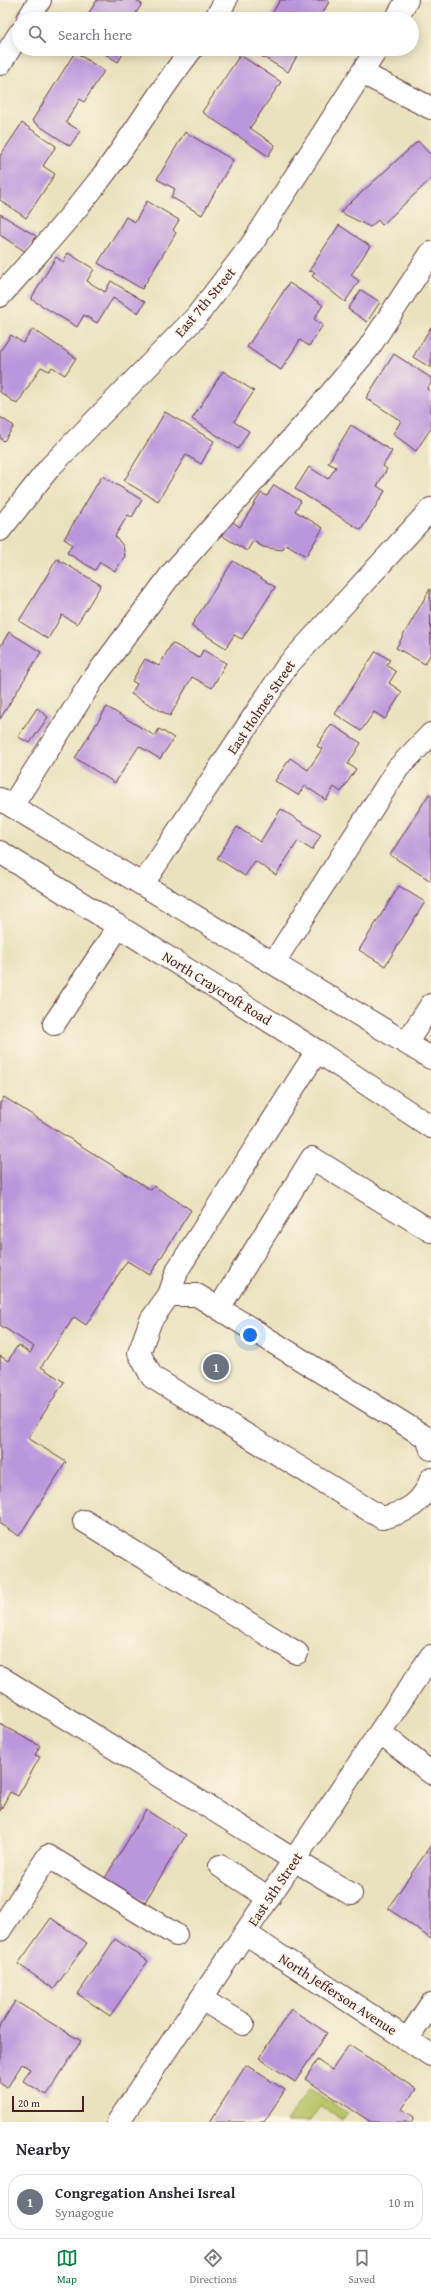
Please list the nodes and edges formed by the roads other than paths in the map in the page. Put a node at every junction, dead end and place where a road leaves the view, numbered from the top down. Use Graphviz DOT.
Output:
graph roads {
  1 [pos="40,0"];
  2 [pos="226,0"];
  3 [pos="407,0"];
  4 [pos="32,12"];
  5 [pos="219,12"];
  6 [pos="400,12"];
  7 [pos="12,45"];
  8 [pos="186,56"];
  9 [pos="373,56"];
  10 [pos="0,64"];
  11 [pos="362,74"];
  12 [pos="431,108"];
  13 [pos="431,253"];
  14 [pos="0,296"];
  15 [pos="431,509"];
  16 [pos="0,530"];
  17 [pos="431,734"];
  18 [pos="6,802"];
  19 [pos="0,852"];
  20 [pos="143,884"];
  21 [pos="119,926"];
  22 [pos="274,962"];
  23 [pos="431,1005"];
  24 [pos="54,1024"];
  25 [pos="407,1042"];
  26 [pos="317,1051"];
  27 [pos="431,1058"];
  28 [pos="431,1127"];
  29 [pos="431,1231"];
  30 [pos="170,1295"];
  31 [pos="219,1308"];
  32 [pos="431,1449"];
  33 [pos="430,1488"];
  34 [pos="84,1521"];
  35 [pos="297,1653"];
  36 [pos="431,1656"];
  37 [pos="0,1678"];
  38 [pos="380,1732"];
  39 [pos="431,1773"];
  40 [pos="294,1860"];
  41 [pos="220,1866"];
  42 [pos="352,1894"];
  43 [pos="269,1898"];
  44 [pos="0,1930"];
  45 [pos="245,1933"];
  46 [pos="176,1934"];
  47 [pos="201,1999"];
  48 [pos="431,2004"];
  49 [pos="243,2024"];
  50 [pos="407,2040"];
  51 [pos="431,2055"];
  52 [pos="118,2122"];
  1 -- 4 [label="street"];
  2 -- 5 [label="street"];
  3 -- 6 [label="street"];
  7 -- 10 [label="street"];
  8 -- 14 [label="street"];
  9 -- 11 [label="street, East 7th Street"];
  11 -- 12 [label="street"];
  11 -- 16 [label="street, East 7th Street"];
  13 -- 18 [label="street"];
  15 -- 20 [label="street, East Holmes Street"];
  17 -- 22 [label="street"];
  18 -- 20 [label="street"];
  19 -- 21 [label="street, North Craycroft Road"];
  20 -- 22 [label="street"];
  21 -- 24 [label="street"];
  21 -- 26 [label="street, North Craycroft Road"];
  22 -- 25 [label="street"];
  23 -- 25 [label="street"];
  25 -- 27 [label="street"];
  26 -- 28 [label="street, North Craycroft Road"];
  26 -- 30 [label="street"];
  29 -- 31 [label="street"];
  30 -- 31 [label="street"];
  30 -- 33 [label="street"];
  31 -- 32 [label="street"];
  34 -- 35 [label="street"];
  36 -- 38 [label="street, East 5th Street"];
  37 -- 40 [label="street"];
  38 -- 39 [label="street"];
  38 -- 40 [label="street, East 5th Street"];
  40 -- 42 [label="street"];
  40 -- 43 [label="street, East 5th Street"];
  41 -- 43 [label="street"];
  43 -- 45 [label="street, East 5th Street"];
  44 -- 46 [label="street"];
  45 -- 47 [label="street, East 5th Street"];
  45 -- 50 [label="street, North Jefferson Avenue"];
  47 -- 49 [label="street"];
  47 -- 52 [label="street, East 5th Street"];
  48 -- 50 [label="street"];
  50 -- 51 [label="street, North Jefferson Avenue"];
}
